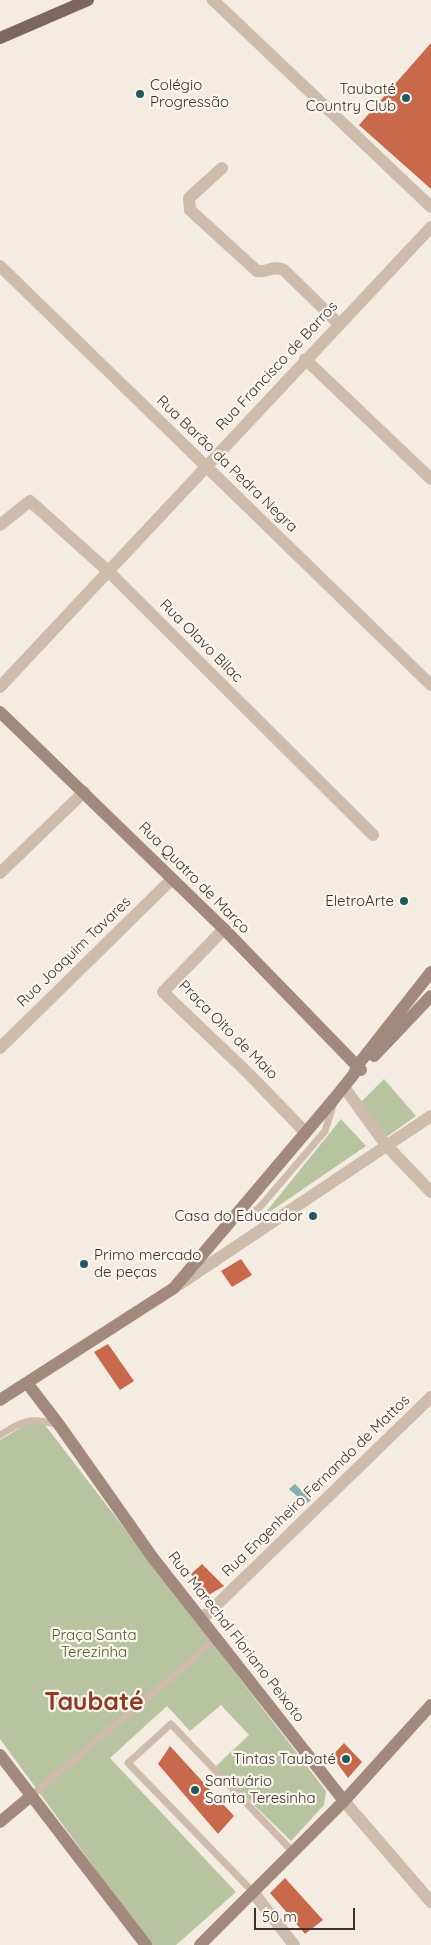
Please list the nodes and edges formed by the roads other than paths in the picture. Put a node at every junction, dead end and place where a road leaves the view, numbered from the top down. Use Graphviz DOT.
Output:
graph roads {
  1 [pos="88,0"];
  2 [pos="213,0"];
  3 [pos="0,38"];
  4 [pos="222,168"];
  5 [pos="431,207"];
  6 [pos="431,227"];
  7 [pos="0,266"];
  8 [pos="338,324"];
  9 [pos="305,359"];
  10 [pos="206,466"];
  11 [pos="431,479"];
  12 [pos="0,525"];
  13 [pos="108,572"];
  14 [pos="431,685"];
  15 [pos="0,687"];
  16 [pos="0,712"];
  17 [pos="84,792"];
  18 [pos="372,835"];
  19 [pos="0,874"];
  20 [pos="172,880"];
  21 [pos="224,929"];
  22 [pos="431,972"];
  23 [pos="431,996"];
  24 [pos="0,1048"];
  25 [pos="357,1070"];
  26 [pos="344,1087"];
  27 [pos="334,1099"];
  28 [pos="431,1116"];
  29 [pos="306,1133"];
  30 [pos="386,1145"];
  31 [pos="431,1192"];
  32 [pos="231,1221"];
  33 [pos="174,1288"];
  34 [pos="27,1383"];
  35 [pos="431,1397"];
  36 [pos="0,1400"];
  37 [pos="60,1426"];
  38 [pos="0,1434"];
  39 [pos="202,1619"];
  40 [pos="216,1637"];
  41 [pos="431,1704"];
  42 [pos="0,1755"];
  43 [pos="31,1796"];
  44 [pos="344,1800"];
  45 [pos="0,1822"];
  46 [pos="293,1852"];
  47 [pos="253,1892"];
  48 [pos="431,1902"];
  49 [pos="146,1945"];
  50 [pos="200,1945"];
  51 [pos="294,1945"];
  1 -- 3 [label="main road"];
  2 -- 5 [label="street"];
  4 -- 8 [label="street"];
  6 -- 8 [label="street, Rua Francisco de Barros"];
  7 -- 10 [label="street, Rua Barão da Pedra Negra"];
  8 -- 9 [label="street, Rua Francisco de Barros"];
  9 -- 10 [label="street, Rua Francisco de Barros"];
  9 -- 11 [label="street"];
  10 -- 13 [label="street, Rua Francisco de Barros"];
  10 -- 14 [label="street, Rua Barão da Pedra Negra"];
  12 -- 13 [label="street, Rua Olavo Bilac"];
  13 -- 15 [label="street, Rua Francisco de Barros"];
  13 -- 18 [label="street, Rua Olavo Bilac"];
  16 -- 17 [label="main road, Rua Quatro de Março"];
  17 -- 19 [label="street"];
  17 -- 20 [label="main road, Rua Quatro de Março"];
  20 -- 21 [label="main road, Rua Quatro de Março"];
  20 -- 24 [label="street, Rua Joaquim Tavares"];
  21 -- 25 [label="main road, Rua Quatro de Março"];
  21 -- 29 [label="street, Praça Oito de Maio"];
  22 -- 25 [label="main road"];
  23 -- 25 [label="main road"];
  25 -- 26 [label="main road"];
  26 -- 27 [label="main road"];
  26 -- 30 [label="street"];
  27 -- 29 [label="main road"];
  27 -- 32 [label="lane"];
  28 -- 30 [label="street"];
  29 -- 32 [label="main road"];
  30 -- 31 [label="street"];
  30 -- 33 [label="street"];
  32 -- 33 [label="main road"];
  33 -- 34 [label="main road"];
  34 -- 36 [label="main road"];
  34 -- 37 [label="main road, Rua Marechal Floriano Peixoto"];
  35 -- 39 [label="street, Rua Engenheiro Fernando de Mattos"];
  37 -- 38 [label="lane"];
  37 -- 39 [label="main road, Rua Marechal Floriano Peixoto"];
  39 -- 40 [label="main road, Rua Marechal Floriano Peixoto"];
  40 -- 43 [label="lane"];
  40 -- 44 [label="main road, Rua Marechal Floriano Peixoto"];
  41 -- 44 [label="main road"];
  42 -- 43 [label="main road"];
  43 -- 45 [label="main road"];
  43 -- 49 [label="main road"];
  44 -- 46 [label="main road"];
  44 -- 48 [label="street, Rua Marechal Floriano Peixoto"];
  46 -- 47 [label="main road"];
  46 -- 47 [label="lane"];
  47 -- 50 [label="main road"];
  47 -- 51 [label="street"];
}
